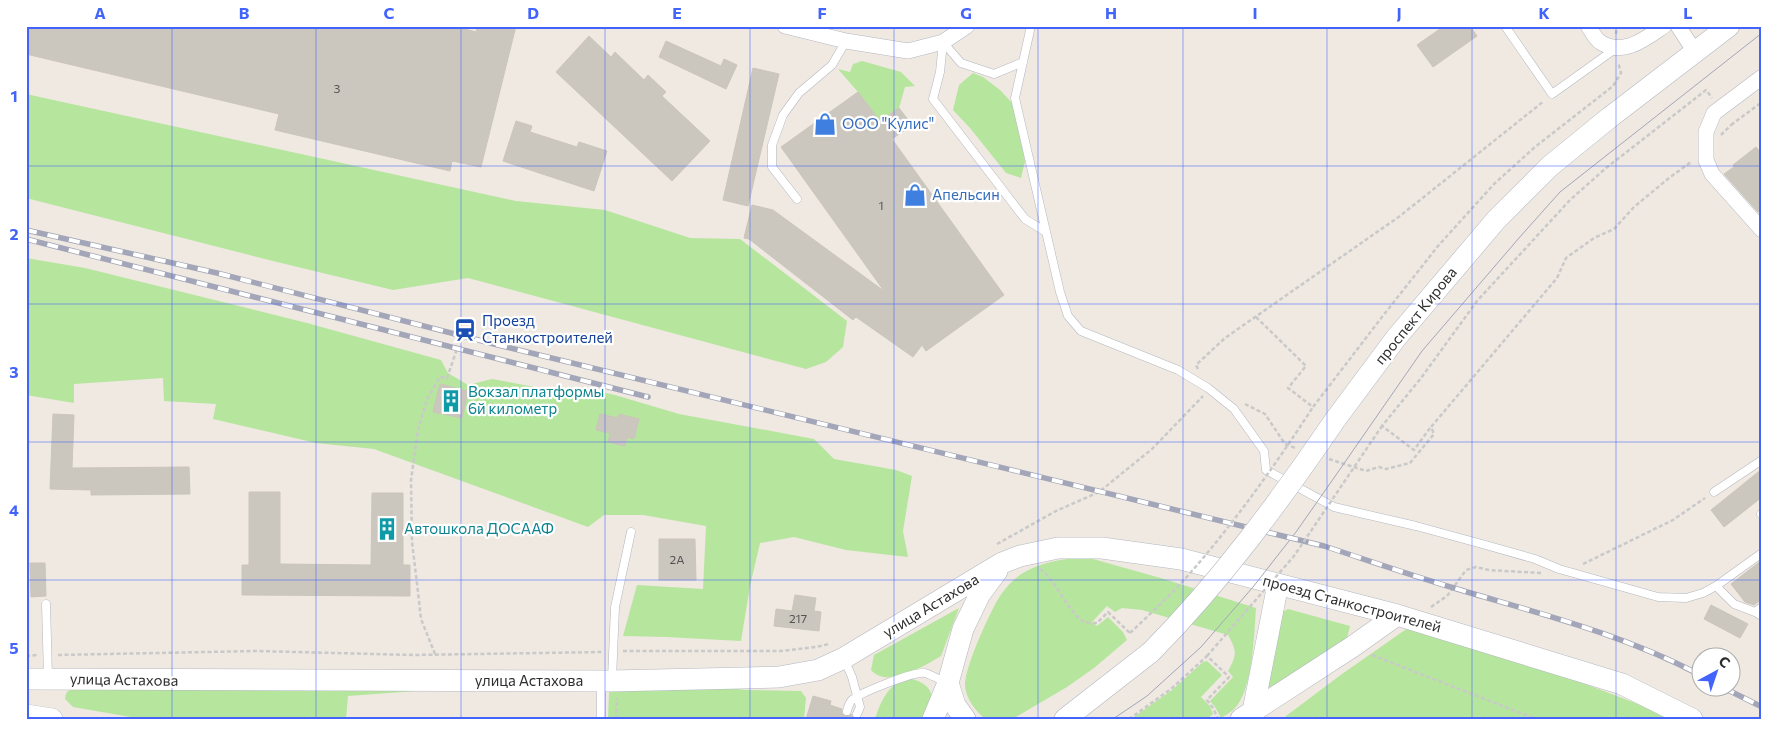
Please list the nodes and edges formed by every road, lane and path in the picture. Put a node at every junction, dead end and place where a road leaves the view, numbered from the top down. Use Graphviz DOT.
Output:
graph roads {
  1 [pos="785,26"];
  2 [pos="967,26"];
  3 [pos="1032,26"];
  4 [pos="1505,26"];
  5 [pos="1588,26"];
  6 [pos="1664,26"];
  7 [pos="1678,26"];
  8 [pos="1729,26"];
  9 [pos="846,41"];
  10 [pos="943,42"];
  11 [pos="1616,48"];
  12 [pos="1695,52"];
  13 [pos="1024,62"];
  14 [pos="1762,77"];
  15 [pos="1552,94"];
  16 [pos="1762,102"];
  17 [pos="1720,109"];
  18 [pos="1706,149"];
  19 [pos="797,199"];
  20 [pos="1761,228"];
  21 [pos="1046,232"];
  22 [pos="1256,317"];
  23 [pos="458,346"];
  24 [pos="1208,388"];
  25 [pos="1382,426"];
  26 [pos="1431,427"];
  27 [pos="1762,460"];
  28 [pos="1410,463"];
  29 [pos="1714,492"];
  30 [pos="631,532"];
  31 [pos="1017,533"];
  32 [pos="1762,553"];
  33 [pos="1005,555"];
  34 [pos="1278,584"];
  35 [pos="1716,586"];
  36 [pos="46,604"];
  37 [pos="1762,607"];
  38 [pos="1758,614"];
  39 [pos="1397,615"];
  40 [pos="1352,647"];
  41 [pos="840,650"];
  42 [pos="613,651"];
  43 [pos="435,654"];
  44 [pos="48,655"];
  45 [pos="26,656"];
  46 [pos="1207,656"];
  47 [pos="48,678"];
  48 [pos="26,679"];
  49 [pos="606,681"];
  50 [pos="948,683"];
  51 [pos="856,697"];
  52 [pos="847,710"];
  53 [pos="858,714"];
  54 [pos="26,715"];
  55 [pos="1247,715"];
  56 [pos="52,719"];
  57 [pos="601,719"];
  58 [pos="933,719"];
  59 [pos="965,719"];
  60 [pos="1065,719"];
  61 [pos="1129,719"];
  62 [pos="1218,719"];
  63 [pos="1536,719"];
  64 [pos="1692,719"];
  1 -- 9 [label="street"];
  2 -- 10 [label="street"];
  3 -- 13 [label="lane"];
  4 -- 15 [label="lane"];
  5 -- 11 [label="street"];
  6 -- 11 [label="street"];
  7 -- 12 [label="street"];
  8 -- 12 [label="main road, проспект Кирова"];
  9 -- 10 [label="street"];
  9 -- 19 [label="lane"];
  10 -- 13 [label="lane"];
  10 -- 21 [label="lane"];
  11 -- 15 [label="lane"];
  12 -- 60 [label="main road, проспект Кирова, bridge"];
  13 -- 21 [label="lane"];
  14 -- 17 [label="street"];
  15 -- 22 [label="path"];
  16 -- 17 [label="path"];
  17 -- 18 [label="street"];
  17 -- 25 [label="path"];
  18 -- 20 [label="street"];
  18 -- 26 [label="path"];
  21 -- 24 [label="lane"];
  22 -- 24 [label="path"];
  22 -- 33 [label="path, bridge"];
  23 -- 43 [label="path"];
  24 -- 31 [label="path"];
  24 -- 35 [label="lane"];
  25 -- 26 [label="path"];
  25 -- 46 [label="path, bridge"];
  26 -- 28 [label="path"];
  27 -- 29 [label="lane"];
  30 -- 42 [label="lane"];
  31 -- 33 [label="path"];
  31 -- 33 [label="path"];
  32 -- 35 [label="lane"];
  33 -- 34 [label="main road, проезд Станкостроителей"];
  33 -- 41 [label="main road, улица Астахова"];
  33 -- 50 [label="main road"];
  34 -- 39 [label="main road, проезд Станкостроителей"];
  34 -- 55 [label="main road"];
  35 -- 38 [label="lane"];
  36 -- 44 [label="lane"];
  37 -- 38 [label="lane"];
  39 -- 40 [label="main road"];
  39 -- 64 [label="main road, проезд Станкостроителей"];
  40 -- 55 [label="main road"];
  40 -- 63 [label="path"];
  41 -- 42 [label="path"];
  41 -- 49 [label="main road, улица Астахова"];
  41 -- 51 [label="lane"];
  42 -- 43 [label="path"];
  42 -- 49 [label="lane"];
  43 -- 44 [label="path"];
  44 -- 45 [label="path"];
  44 -- 47 [label="lane"];
  46 -- 61 [label="path"];
  46 -- 62 [label="path"];
  47 -- 48 [label="main road, улица Астахова"];
  47 -- 49 [label="main road, улица Астахова"];
  49 -- 57 [label="lane"];
  50 -- 51 [label="lane"];
  50 -- 58 [label="main road"];
  50 -- 59 [label="main road"];
  51 -- 52 [label="lane"];
  51 -- 53 [label="lane"];
  54 -- 56 [label="main road"];
}
